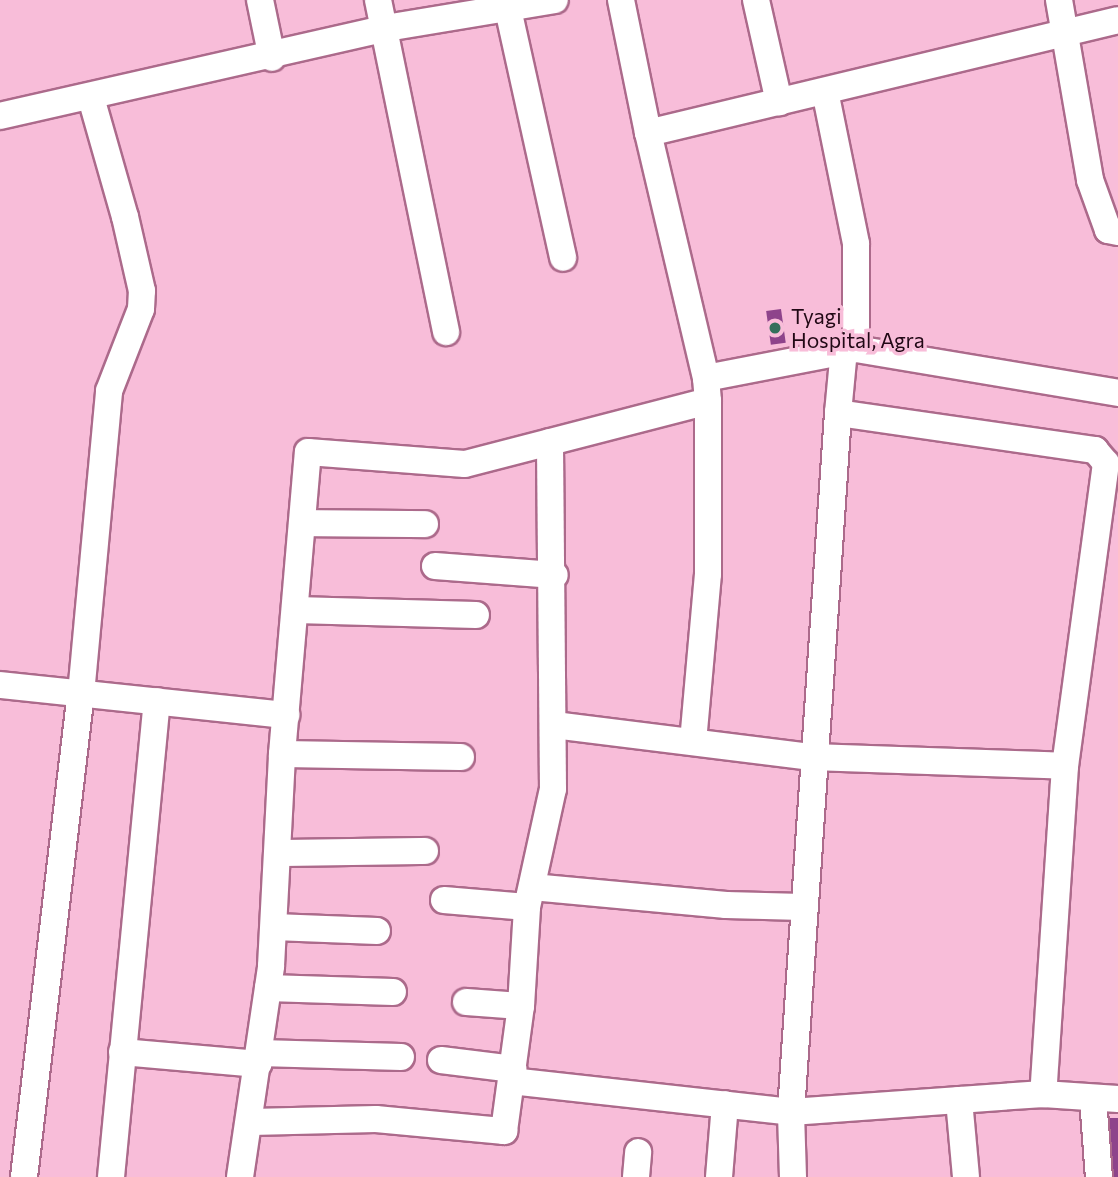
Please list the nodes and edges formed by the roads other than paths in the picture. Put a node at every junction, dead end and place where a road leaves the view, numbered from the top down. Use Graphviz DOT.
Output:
graph roads {
  1 [pos="260,0"];
  2 [pos="378,0"];
  3 [pos="555,0"];
  4 [pos="621,0"];
  5 [pos="756,0"];
  6 [pos="1059,0"];
  7 [pos="508,5"];
  8 [pos="1118,20"];
  9 [pos="386,28"];
  10 [pos="1066,32"];
  11 [pos="272,58"];
  12 [pos="825,90"];
  13 [pos="91,98"];
  14 [pos="779,102"];
  15 [pos="0,116"];
  16 [pos="648,133"];
  17 [pos="1118,232"];
  18 [pos="563,258"];
  19 [pos="446,332"];
  20 [pos="850,349"];
  21 [pos="707,390"];
  22 [pos="1118,393"];
  23 [pos="838,414"];
  24 [pos="550,442"];
  25 [pos="305,523"];
  26 [pos="425,524"];
  27 [pos="435,566"];
  28 [pos="555,575"];
  29 [pos="296,610"];
  30 [pos="476,615"];
  31 [pos="0,685"];
  32 [pos="81,694"];
  33 [pos="157,701"];
  34 [pos="286,715"];
  35 [pos="554,725"];
  36 [pos="693,743"];
  37 [pos="282,754"];
  38 [pos="461,757"];
  39 [pos="812,757"];
  40 [pos="1065,766"];
  41 [pos="425,851"];
  42 [pos="279,853"];
  43 [pos="530,897"];
  44 [pos="444,900"];
  45 [pos="803,907"];
  46 [pos="274,927"];
  47 [pos="377,931"];
  48 [pos="268,988"];
  49 [pos="393,992"];
  50 [pos="466,1002"];
  51 [pos="521,1006"];
  52 [pos="122,1052"];
  53 [pos="401,1057"];
  54 [pos="259,1058"];
  55 [pos="441,1060"];
  56 [pos="512,1075"];
  57 [pos="1043,1094"];
  58 [pos="1106,1098"];
  59 [pos="959,1100"];
  60 [pos="725,1104"];
  61 [pos="791,1112"];
  62 [pos="251,1122"];
  63 [pos="24,1177"];
  64 [pos="111,1177"];
  65 [pos="240,1177"];
  66 [pos="719,1177"];
  67 [pos="793,1177"];
  68 [pos="966,1177"];
  69 [pos="1099,1177"];
  1 -- 11 [label="street"];
  2 -- 9 [label="street"];
  3 -- 7 [label="street"];
  4 -- 16 [label="street"];
  5 -- 14 [label="street"];
  6 -- 10 [label="street"];
  7 -- 9 [label="street"];
  7 -- 18 [label="street"];
  8 -- 10 [label="street"];
  9 -- 11 [label="street"];
  9 -- 19 [label="street"];
  10 -- 12 [label="street"];
  10 -- 17 [label="street"];
  11 -- 13 [label="street"];
  12 -- 14 [label="street"];
  12 -- 20 [label="street"];
  13 -- 15 [label="street"];
  13 -- 32 [label="street"];
  14 -- 16 [label="street"];
  16 -- 21 [label="street"];
  20 -- 21 [label="street"];
  20 -- 22 [label="street"];
  20 -- 23 [label="street"];
  21 -- 24 [label="street"];
  21 -- 36 [label="street"];
  23 -- 39 [label="street"];
  23 -- 40 [label="street"];
  24 -- 25 [label="street"];
  24 -- 28 [label="street"];
  25 -- 26 [label="street"];
  25 -- 29 [label="street"];
  27 -- 28 [label="street"];
  28 -- 35 [label="street"];
  29 -- 30 [label="street"];
  29 -- 34 [label="street"];
  31 -- 32 [label="street"];
  32 -- 33 [label="street"];
  32 -- 63 [label="street"];
  33 -- 34 [label="street"];
  33 -- 52 [label="street"];
  34 -- 37 [label="street"];
  35 -- 36 [label="street"];
  35 -- 43 [label="street"];
  36 -- 39 [label="street"];
  37 -- 38 [label="street"];
  37 -- 42 [label="street"];
  39 -- 40 [label="street"];
  39 -- 45 [label="street"];
  40 -- 57 [label="street"];
  41 -- 42 [label="street"];
  42 -- 46 [label="street"];
  43 -- 44 [label="street"];
  43 -- 45 [label="street"];
  43 -- 51 [label="street"];
  45 -- 61 [label="street"];
  46 -- 47 [label="street"];
  46 -- 48 [label="street"];
  48 -- 49 [label="street"];
  48 -- 54 [label="street"];
  50 -- 51 [label="street"];
  51 -- 56 [label="street"];
  52 -- 54 [label="street"];
  52 -- 64 [label="street"];
  53 -- 54 [label="street"];
  54 -- 62 [label="street"];
  55 -- 56 [label="street"];
  56 -- 60 [label="street"];
  56 -- 62 [label="street"];
  57 -- 58 [label="street"];
  57 -- 59 [label="street"];
  58 -- 69 [label="street"];
  59 -- 61 [label="street"];
  59 -- 68 [label="street"];
  60 -- 61 [label="street"];
  60 -- 66 [label="street"];
  61 -- 67 [label="street"];
  62 -- 65 [label="street"];
}
